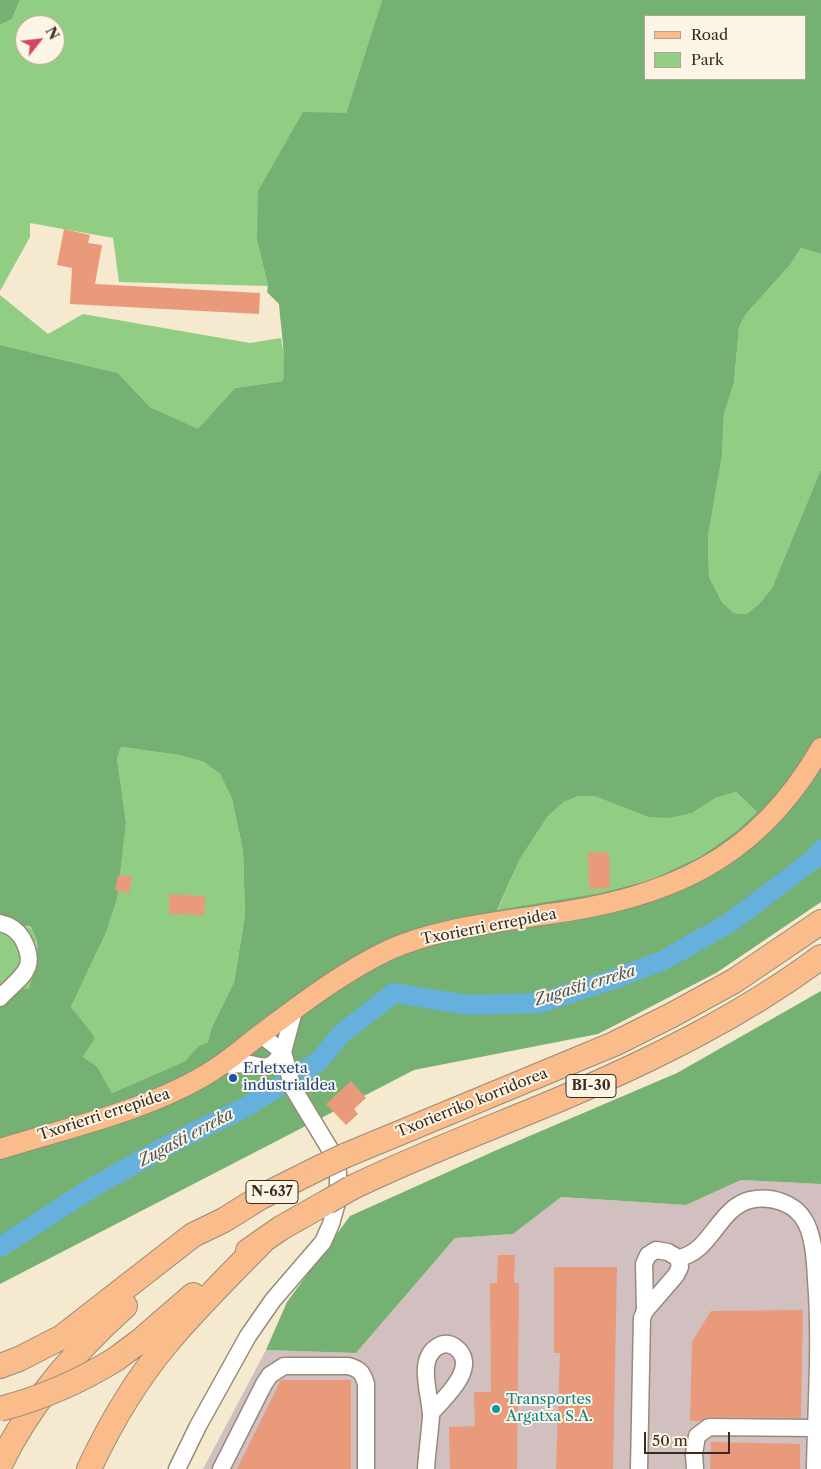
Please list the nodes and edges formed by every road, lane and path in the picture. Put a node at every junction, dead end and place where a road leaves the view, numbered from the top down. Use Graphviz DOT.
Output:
graph roads {
  1 [pos="821,748"];
  2 [pos="821,922"];
  3 [pos="0,923"];
  4 [pos="821,957"];
  5 [pos="0,998"];
  6 [pos="294,1011"];
  7 [pos="260,1035"];
  8 [pos="284,1055"];
  9 [pos="221,1065"];
  10 [pos="269,1067"];
  11 [pos="293,1088"];
  12 [pos="0,1148"];
  13 [pos="344,1156"];
  14 [pos="327,1202"];
  15 [pos="224,1220"];
  16 [pos="262,1242"];
  17 [pos="678,1258"];
  18 [pos="644,1311"];
  19 [pos="0,1366"];
  20 [pos="0,1409"];
  21 [pos="431,1413"];
  22 [pos="816,1428"];
  23 [pos="3,1460"];
  24 [pos="89,1469"];
  25 [pos="177,1469"];
  26 [pos="221,1469"];
  27 [pos="366,1469"];
  28 [pos="426,1469"];
  29 [pos="639,1469"];
  30 [pos="694,1469"];
  31 [pos="815,1469"];
  1 -- 6 [label="main road, Txorierri errepidea"];
  2 -- 13 [label="highway, Txorierriko korridorea / BI-30"];
  3 -- 5 [label="street"];
  4 -- 14 [label="highway, Txorierriko korridorea / BI-30, bridge"];
  6 -- 7 [label="main road, Txorierri errepidea"];
  6 -- 8 [label="street"];
  7 -- 8 [label="street"];
  7 -- 9 [label="main road, Txorierri errepidea"];
  7 -- 10 [label="street"];
  8 -- 10 [label="street"];
  8 -- 11 [label="street"];
  9 -- 10 [label="street"];
  9 -- 12 [label="main road, Txorierri errepidea"];
  10 -- 11 [label="street"];
  11 -- 25 [label="street"];
  13 -- 15 [label="highway, Txorierriko korridorea / N-637, bridge"];
  14 -- 16 [label="highway, Txorierriko korridorea / N-637"];
  15 -- 19 [label="highway"];
  15 -- 23 [label="highway"];
  16 -- 20 [label="highway, bridge"];
  16 -- 24 [label="highway"];
  17 -- 18 [label="street"];
  17 -- 18 [label="street"];
  17 -- 22 [label="street"];
  18 -- 29 [label="street"];
  21 -- 28 [label="street"];
  22 -- 30 [label="street"];
  22 -- 31 [label="street"];
  26 -- 27 [label="street"];
}
